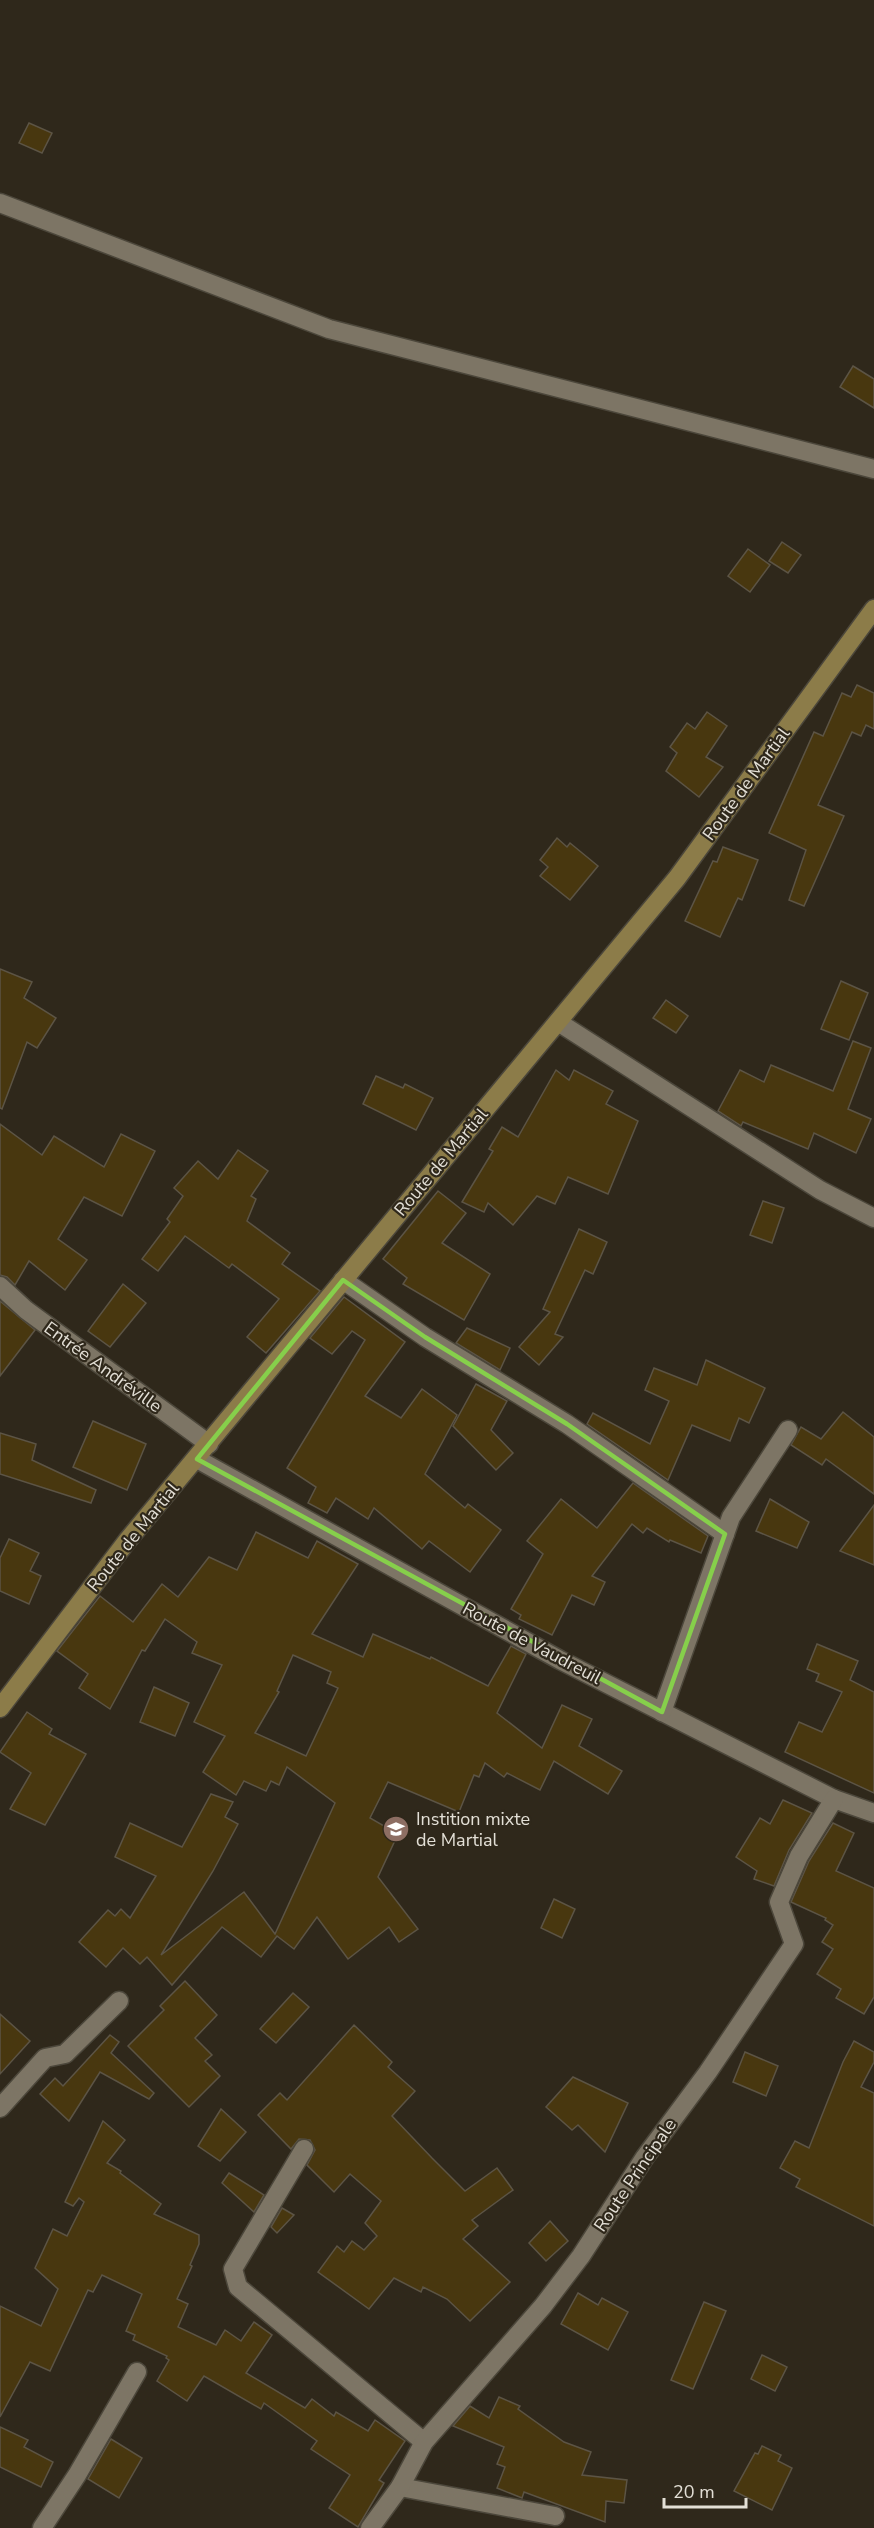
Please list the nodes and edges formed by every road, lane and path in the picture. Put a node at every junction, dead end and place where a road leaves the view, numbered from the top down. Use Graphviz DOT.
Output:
graph roads {
  1 [pos="0,203"];
  2 [pos="874,469"];
  3 [pos="874,609"];
  4 [pos="558,1022"];
  5 [pos="874,1218"];
  6 [pos="343,1280"];
  7 [pos="0,1286"];
  8 [pos="788,1430"];
  9 [pos="209,1444"];
  10 [pos="197,1460"];
  11 [pos="725,1534"];
  12 [pos="0,1708"];
  13 [pos="662,1712"];
  14 [pos="834,1798"];
  15 [pos="874,1813"];
  16 [pos="119,2001"];
  17 [pos="0,2108"];
  18 [pos="304,2149"];
  19 [pos="137,2372"];
  20 [pos="424,2442"];
  21 [pos="400,2487"];
  22 [pos="555,2516"];
  23 [pos="42,2528"];
  24 [pos="370,2528"];
  1 -- 2 [label="street"];
  3 -- 4 [label="street, Route de Martial"];
  4 -- 5 [label="street"];
  4 -- 6 [label="street, Route de Martial"];
  6 -- 9 [label="street, Route de Martial"];
  6 -- 11 [label="street"];
  7 -- 9 [label="street, Entrée Andréville"];
  8 -- 11 [label="street"];
  9 -- 10 [label="street, Route de Martial"];
  10 -- 12 [label="street, Route de Martial"];
  10 -- 13 [label="street, Route de Vaudreuil"];
  11 -- 13 [label="street"];
  13 -- 14 [label="street, Route de Vaudreuil"];
  14 -- 15 [label="street, Route de Vaudreuil"];
  14 -- 20 [label="street, Route Principale"];
  16 -- 17 [label="street"];
  18 -- 20 [label="street"];
  19 -- 23 [label="street"];
  20 -- 21 [label="street, Route Principale"];
  21 -- 22 [label="street"];
  21 -- 24 [label="street, Route Principale"];
}
